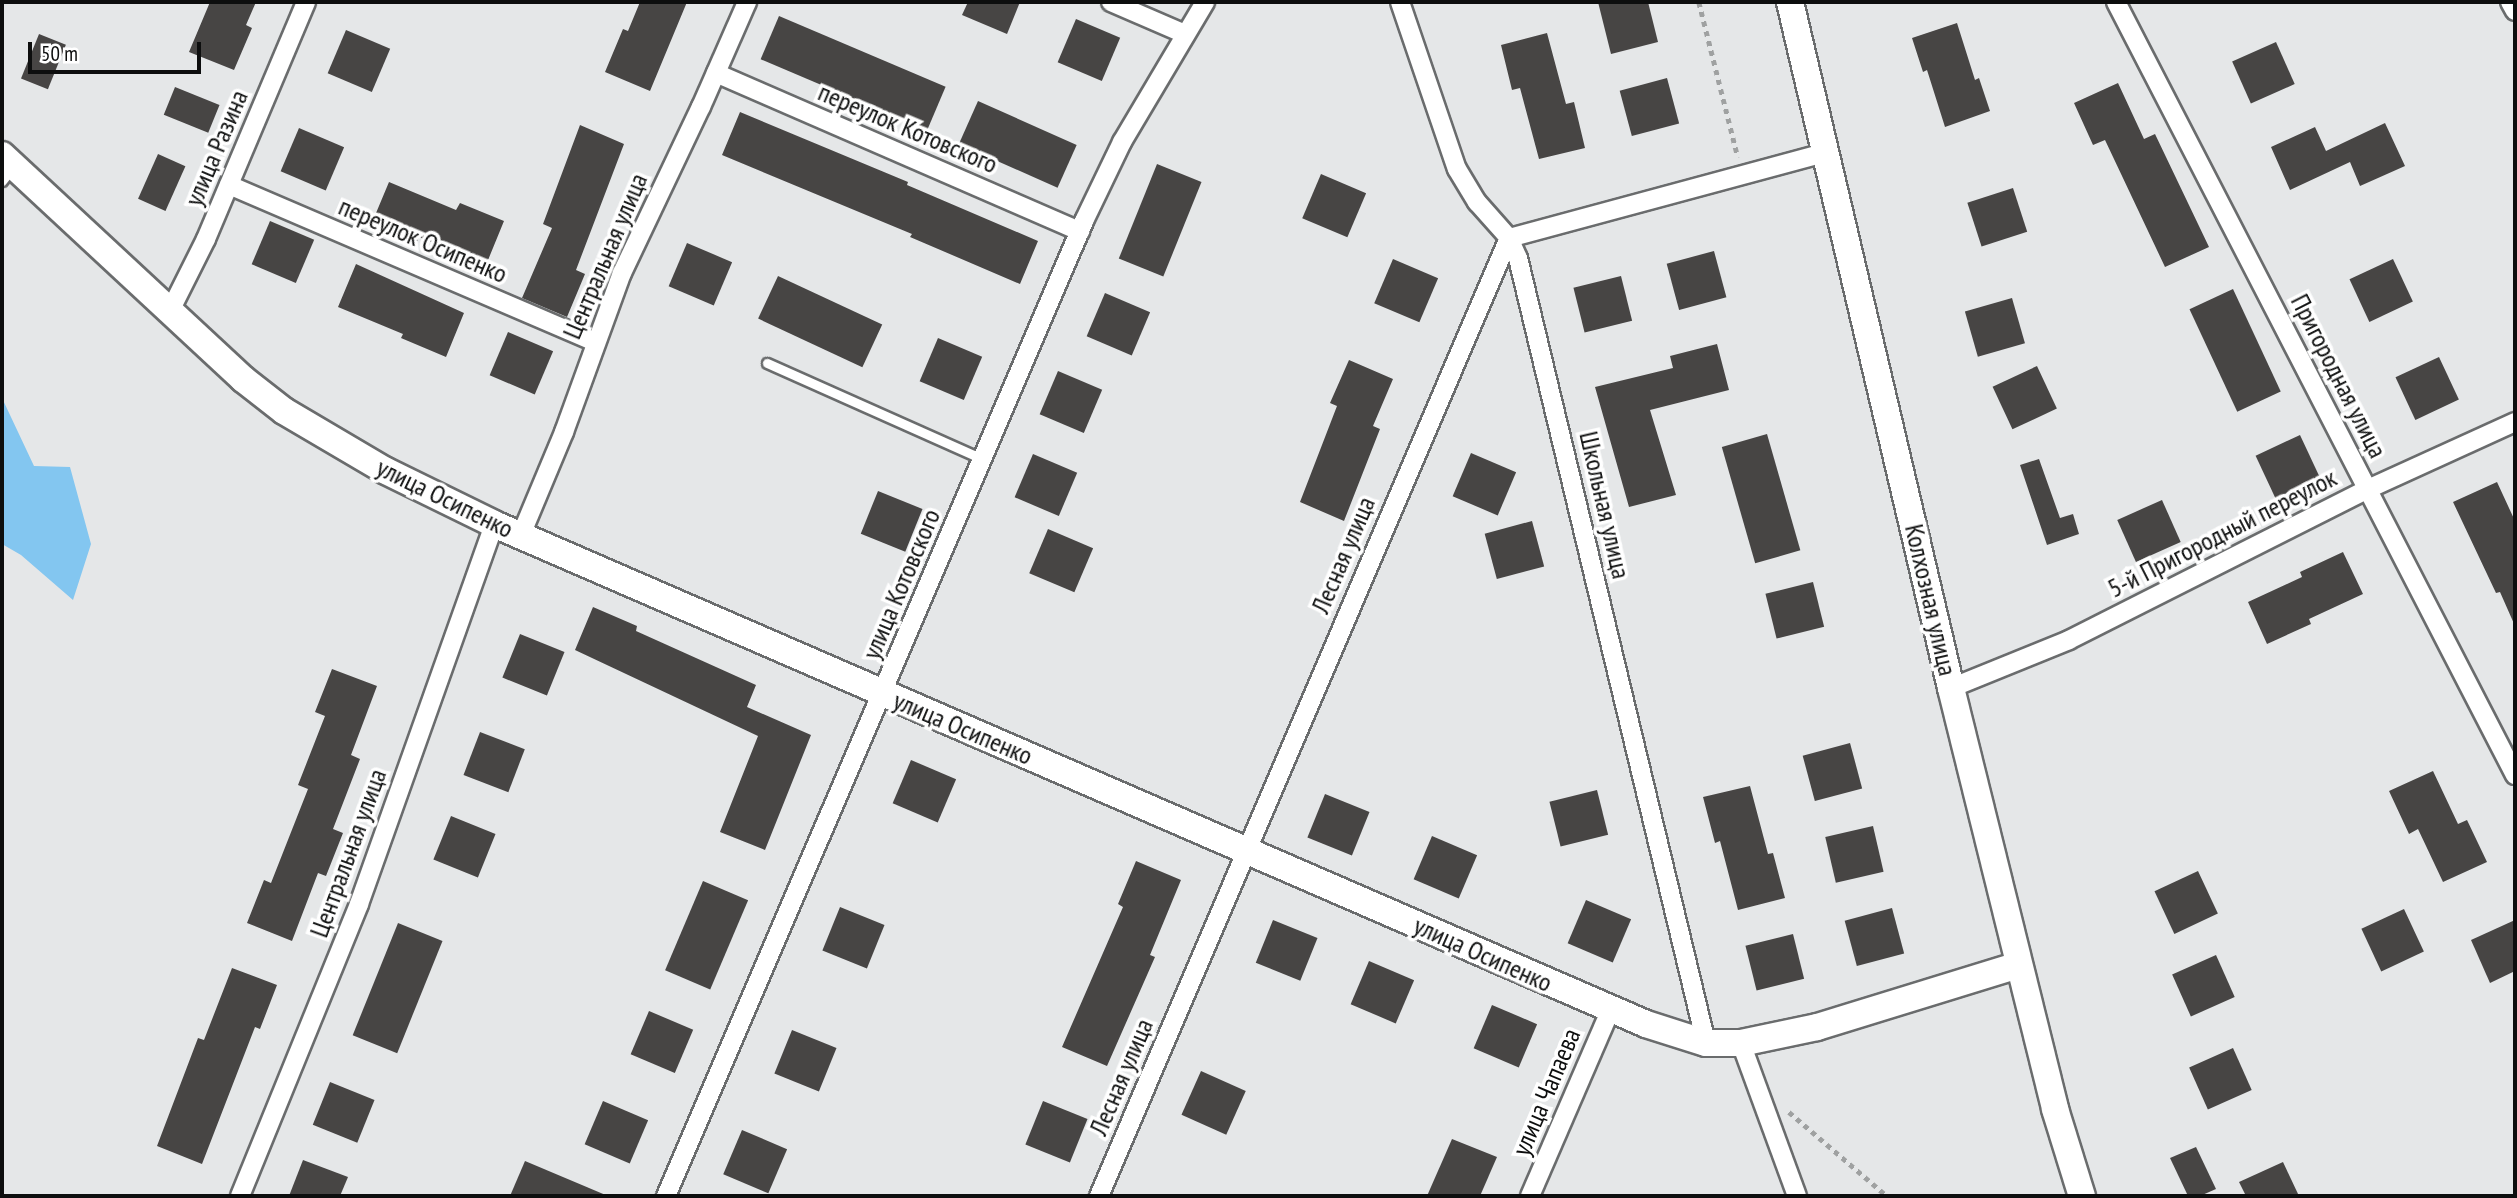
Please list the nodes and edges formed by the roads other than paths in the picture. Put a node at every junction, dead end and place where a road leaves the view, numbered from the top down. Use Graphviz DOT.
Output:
graph roads {
  1 [pos="306,2"];
  2 [pos="747,2"];
  3 [pos="1111,2"];
  4 [pos="1205,2"];
  5 [pos="1400,2"];
  6 [pos="1790,2"];
  7 [pos="2116,2"];
  8 [pos="2510,2"];
  9 [pos="2515,11"];
  10 [pos="1185,34"];
  11 [pos="716,73"];
  12 [pos="1825,153"];
  13 [pos="6,167"];
  14 [pos="229,185"];
  15 [pos="1080,231"];
  16 [pos="1509,238"];
  17 [pos="169,313"];
  18 [pos="596,342"];
  19 [pos="767,363"];
  20 [pos="2515,422"];
  21 [pos="983,459"];
  22 [pos="2368,489"];
  23 [pos="494,524"];
  24 [pos="521,535"];
  25 [pos="1951,688"];
  26 [pos="883,694"];
  27 [pos="2515,775"];
  28 [pos="1245,850"];
  29 [pos="2019,965"];
  30 [pos="1611,1009"];
  31 [pos="1706,1042"];
  32 [pos="1741,1043"];
  33 [pos="240,1196"];
  34 [pos="666,1196"];
  35 [pos="1099,1196"];
  36 [pos="1530,1196"];
  37 [pos="1797,1196"];
  38 [pos="2082,1196"];
  1 -- 14 [label="street, улица Разина"];
  2 -- 11 [label="street, Центральная улица"];
  3 -- 10 [label="street"];
  4 -- 10 [label="street, улица Котовского"];
  5 -- 16 [label="street, Школьная улица"];
  6 -- 12 [label="street, Колхозная улица"];
  7 -- 22 [label="street, Пригородная улица"];
  8 -- 9 [label="street"];
  10 -- 15 [label="street, улица Котовского"];
  11 -- 15 [label="street, переулок Котовского"];
  11 -- 18 [label="street, Центральная улица"];
  12 -- 16 [label="street"];
  12 -- 25 [label="street, Колхозная улица"];
  13 -- 17 [label="street, улица Осипенко"];
  14 -- 17 [label="street, улица Разина"];
  14 -- 18 [label="street, переулок Осипенко"];
  15 -- 21 [label="street, улица Котовского"];
  16 -- 28 [label="street, Лесная улица"];
  16 -- 31 [label="street, Школьная улица"];
  17 -- 23 [label="street, улица Осипенко"];
  18 -- 24 [label="street, Центральная улица"];
  19 -- 21 [label="lane"];
  20 -- 22 [label="street, 5-й Пригородный переулок"];
  21 -- 26 [label="street, улица Котовского"];
  22 -- 25 [label="street, 5-й Пригородный переулок"];
  22 -- 27 [label="street, Пригородная улица"];
  23 -- 24 [label="street, улица Осипенко"];
  23 -- 33 [label="street, Центральная улица"];
  24 -- 26 [label="street, улица Осипенко"];
  25 -- 29 [label="street, Колхозная улица"];
  26 -- 28 [label="street, улица Осипенко"];
  26 -- 34 [label="street, улица Котовского"];
  28 -- 30 [label="street, улица Осипенко"];
  28 -- 35 [label="street, Лесная улица"];
  29 -- 32 [label="street, улица Осипенко"];
  29 -- 38 [label="street, Колхозная улица"];
  30 -- 31 [label="street, улица Осипенко"];
  30 -- 36 [label="street, улица Чапаева"];
  31 -- 32 [label="street, улица Осипенко"];
  32 -- 37 [label="street"];
}
